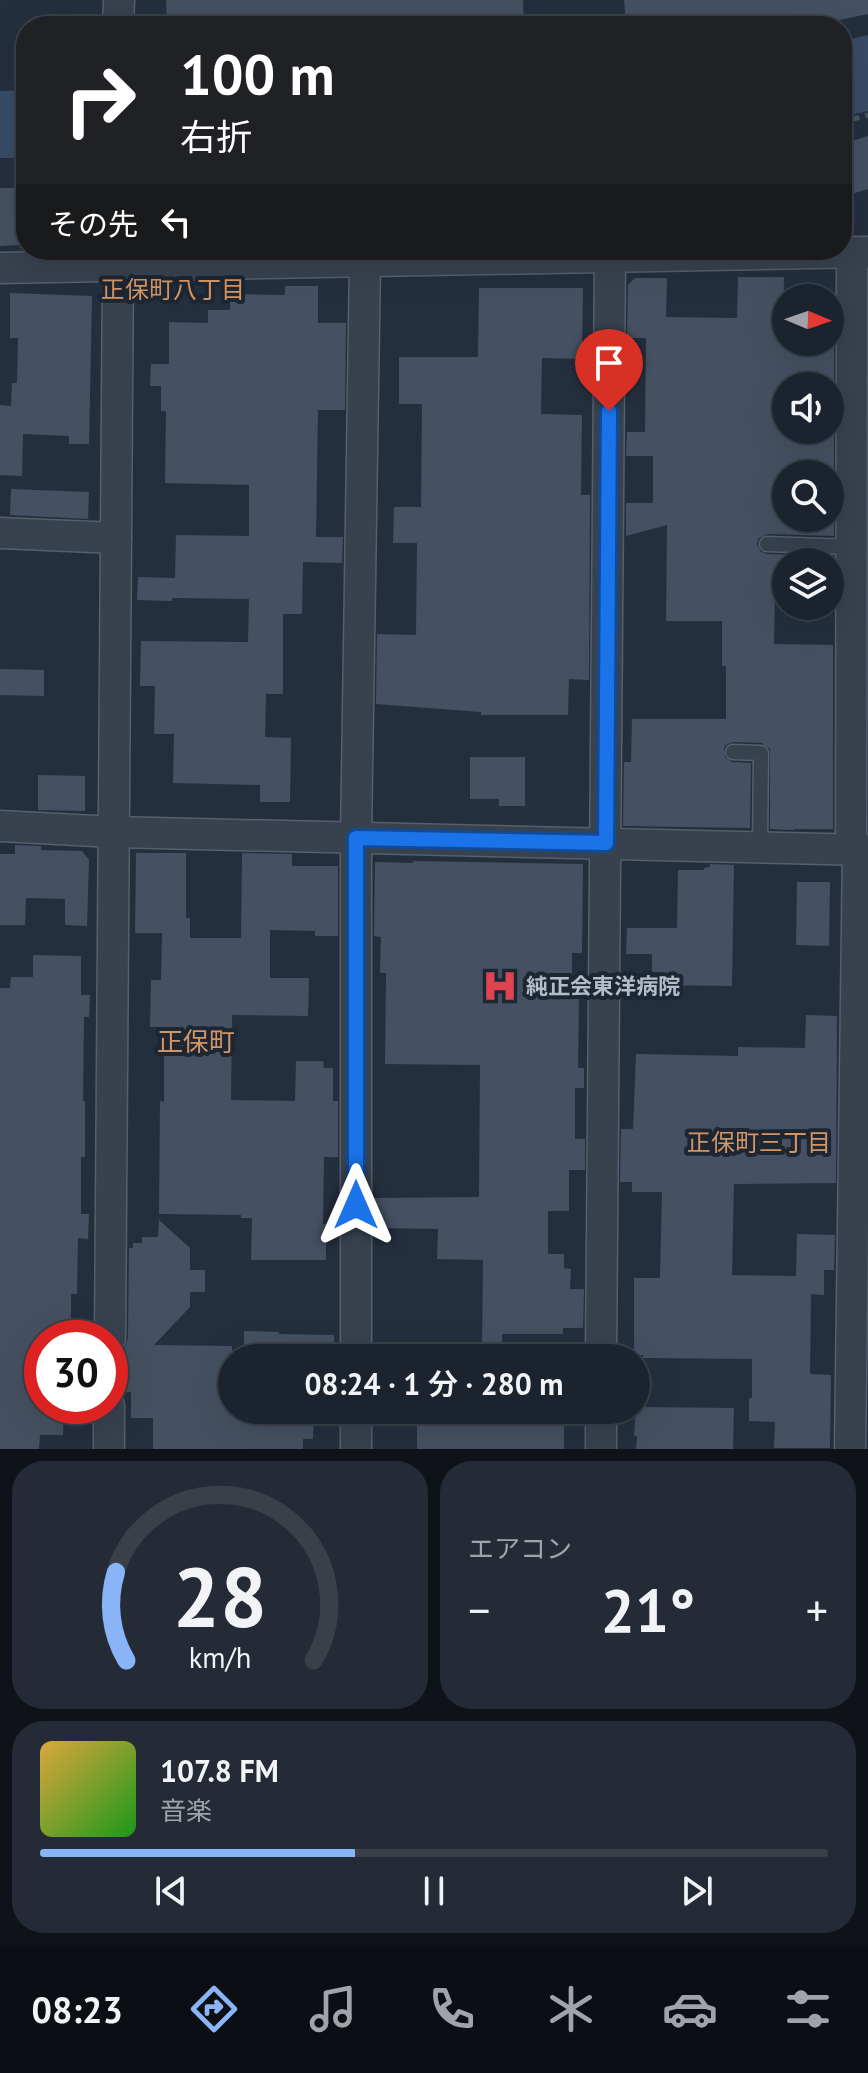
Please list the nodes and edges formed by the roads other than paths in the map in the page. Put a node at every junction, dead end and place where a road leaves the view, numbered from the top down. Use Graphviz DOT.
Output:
graph roads {
  1 [pos="860,252"];
  2 [pos="414,260"];
  3 [pos="610,260"];
  4 [pos="112,261"];
  5 [pos="365,261"];
  6 [pos="0,268"];
  7 [pos="0,533"];
  8 [pos="116,538"];
  9 [pos="767,544"];
  10 [pos="852,547"];
  11 [pos="733,752"];
  12 [pos="0,826"];
  13 [pos="114,832"];
  14 [pos="356,838"];
  15 [pos="606,843"];
  16 [pos="760,847"];
  17 [pos="859,850"];
  18 [pos="110,1320"];
  19 [pos="356,1344"];
  20 [pos="601,1344"];
  21 [pos="109,1424"];
  22 [pos="356,1424"];
  23 [pos="601,1424"];
  24 [pos="109,1449"];
  25 [pos="356,1449"];
  26 [pos="601,1449"];
  27 [pos="850,1449"];
  1 -- 10 [label="street"];
  2 -- 5 [label="street"];
  3 -- 15 [label="street"];
  4 -- 5 [label="street"];
  4 -- 6 [label="street"];
  4 -- 8 [label="street"];
  5 -- 14 [label="street"];
  7 -- 8 [label="street"];
  8 -- 13 [label="street"];
  9 -- 10 [label="lane"];
  10 -- 17 [label="street"];
  11 -- 16 [label="lane"];
  12 -- 13 [label="street"];
  13 -- 14 [label="street"];
  13 -- 18 [label="street"];
  14 -- 15 [label="street"];
  14 -- 19 [label="street"];
  15 -- 16 [label="street"];
  15 -- 20 [label="street"];
  16 -- 17 [label="street"];
  17 -- 27 [label="street"];
  21 -- 24 [label="street"];
  22 -- 25 [label="street"];
  23 -- 26 [label="street"];
}
